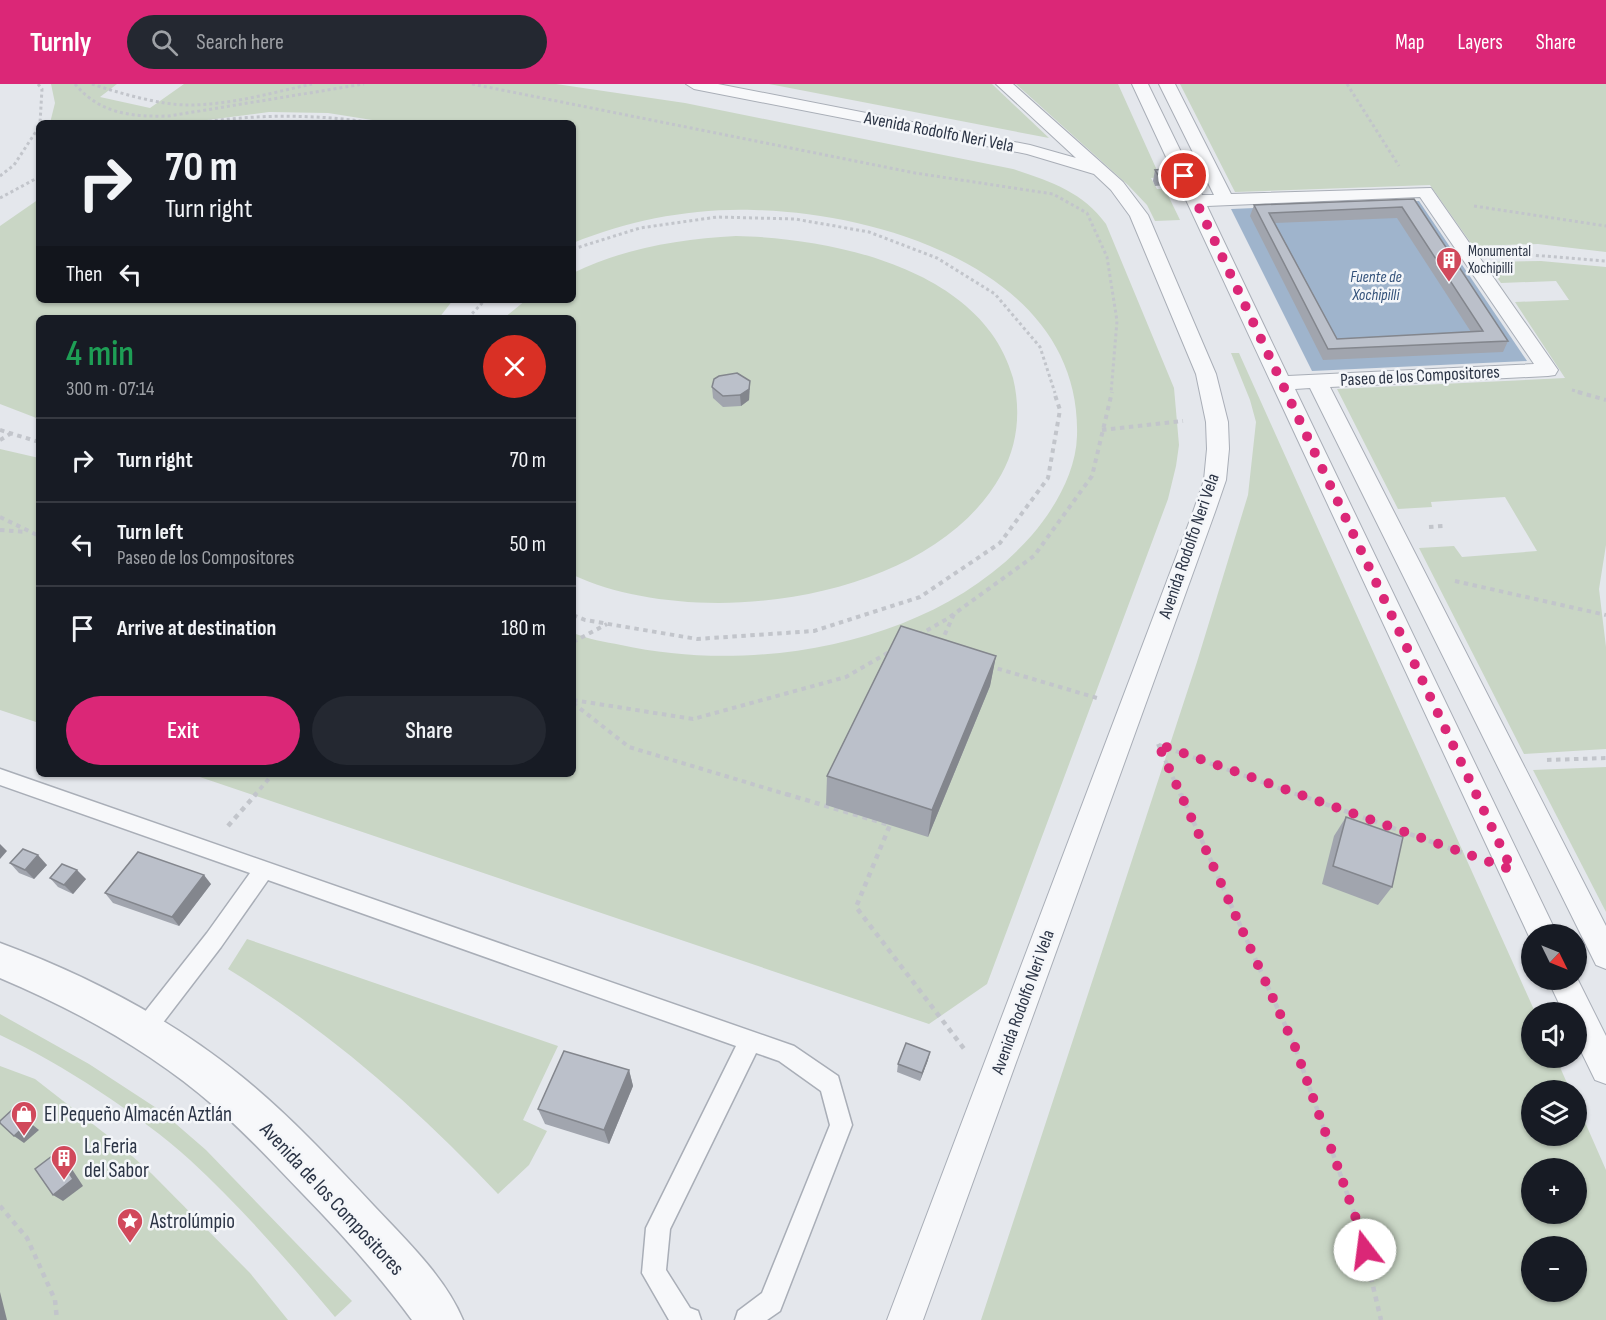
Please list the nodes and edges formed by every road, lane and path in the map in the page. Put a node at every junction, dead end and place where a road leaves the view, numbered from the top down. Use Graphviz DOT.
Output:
graph roads {
  1 [pos="38,84"];
  2 [pos="75,84"];
  3 [pos="92,84"];
  4 [pos="312,84"];
  5 [pos="364,84"];
  6 [pos="472,84"];
  7 [pos="694,84"];
  8 [pos="1004,84"];
  9 [pos="1140,84"];
  10 [pos="1167,84"];
  11 [pos="1347,84"];
  12 [pos="40,120"];
  13 [pos="224,120"];
  14 [pos="358,120"];
  15 [pos="36,131"];
  16 [pos="1100,170"];
  17 [pos="0,176"];
  18 [pos="36,179"];
  19 [pos="1415,192"];
  20 [pos="0,198"];
  21 [pos="1225,200"];
  22 [pos="1196,201"];
  23 [pos="1434,204"];
  24 [pos="1606,226"];
  25 [pos="576,248"];
  26 [pos="1466,251"];
  27 [pos="1606,261"];
  28 [pos="482,303"];
  29 [pos="471,315"];
  30 [pos="1317,381"];
  31 [pos="1282,383"];
  32 [pos="1187,420"];
  33 [pos="0,430"];
  34 [pos="1102,430"];
  35 [pos="10,434"];
  36 [pos="0,440"];
  37 [pos="36,441"];
  38 [pos="0,516"];
  39 [pos="0,530"];
  40 [pos="31,532"];
  41 [pos="36,534"];
  42 [pos="1413,572"];
  43 [pos="954,614"];
  44 [pos="1606,615"];
  45 [pos="576,616"];
  46 [pos="608,624"];
  47 [pos="917,636"];
  48 [pos="576,640"];
  49 [pos="896,648"];
  50 [pos="938,650"];
  51 [pos="986,665"];
  52 [pos="1101,699"];
  53 [pos="576,702"];
  54 [pos="576,704"];
  55 [pos="1606,758"];
  56 [pos="1508,762"];
  57 [pos="0,777"];
  58 [pos="270,777"];
  59 [pos="207,851"];
  60 [pos="1512,870"];
  61 [pos="263,871"];
  62 [pos="1537,924"];
  63 [pos="1606,956"];
  64 [pos="0,960"];
  65 [pos="1568,990"];
  66 [pos="144,1030"];
  67 [pos="750,1041"];
  68 [pos="966,1052"];
  69 [pos="1606,1069"];
  70 [pos="0,1206"];
  71 [pos="57,1320"];
  72 [pos="440,1320"];
  73 [pos="688,1320"];
  74 [pos="747,1320"];
  75 [pos="905,1320"];
  76 [pos="1382,1320"];
  1 -- 12 [label="path"];
  2 -- 5 [label="path"];
  3 -- 4 [label="path"];
  6 -- 34 [label="path"];
  7 -- 16 [label="street, Avenida Rodolfo Neri Vela"];
  8 -- 16 [label="street"];
  9 -- 22 [label="street"];
  10 -- 21 [label="street"];
  11 -- 19 [label="path"];
  13 -- 14 [label="path"];
  15 -- 17 [label="path"];
  16 -- 75 [label="street, Avenida Rodolfo Neri Vela"];
  18 -- 20 [label="path"];
  19 -- 21 [label="street"];
  19 -- 23 [label="street, Paseo de los Compositores"];
  21 -- 22 [label="street"];
  22 -- 31 [label="street"];
  23 -- 24 [label="path"];
  23 -- 26 [label="street, Paseo de los Compositores"];
  25 -- 46 [label="path"];
  26 -- 27 [label="path"];
  26 -- 30 [label="street, Paseo de los Compositores"];
  28 -- 29 [label="path"];
  30 -- 31 [label="street"];
  30 -- 42 [label="street, Paseo de los Compositores"];
  31 -- 60 [label="street"];
  32 -- 34 [label="path"];
  33 -- 35 [label="path"];
  34 -- 43 [label="path"];
  35 -- 36 [label="path"];
  35 -- 37 [label="path"];
  38 -- 40 [label="path"];
  39 -- 40 [label="path"];
  40 -- 41 [label="path"];
  42 -- 44 [label="path"];
  42 -- 56 [label="street, Paseo de los Compositores"];
  43 -- 47 [label="path"];
  43 -- 50 [label="path"];
  45 -- 46 [label="path"];
  46 -- 48 [label="path"];
  49 -- 53 [label="path"];
  51 -- 52 [label="path"];
  54 -- 68 [label="path"];
  55 -- 56 [label="path"];
  56 -- 63 [label="street, Paseo de los Compositores"];
  57 -- 59 [label="lane"];
  58 -- 59 [label="path"];
  59 -- 61 [label="lane"];
  60 -- 62 [label="street"];
  60 -- 76 [label="path"];
  61 -- 66 [label="lane"];
  61 -- 67 [label="lane"];
  64 -- 66 [label="street, Avenida de los Compositores"];
  65 -- 69 [label="street"];
  66 -- 72 [label="street, Avenida de los Compositores"];
  67 -- 73 [label="lane"];
  67 -- 74 [label="lane"];
  70 -- 71 [label="path"];
}
